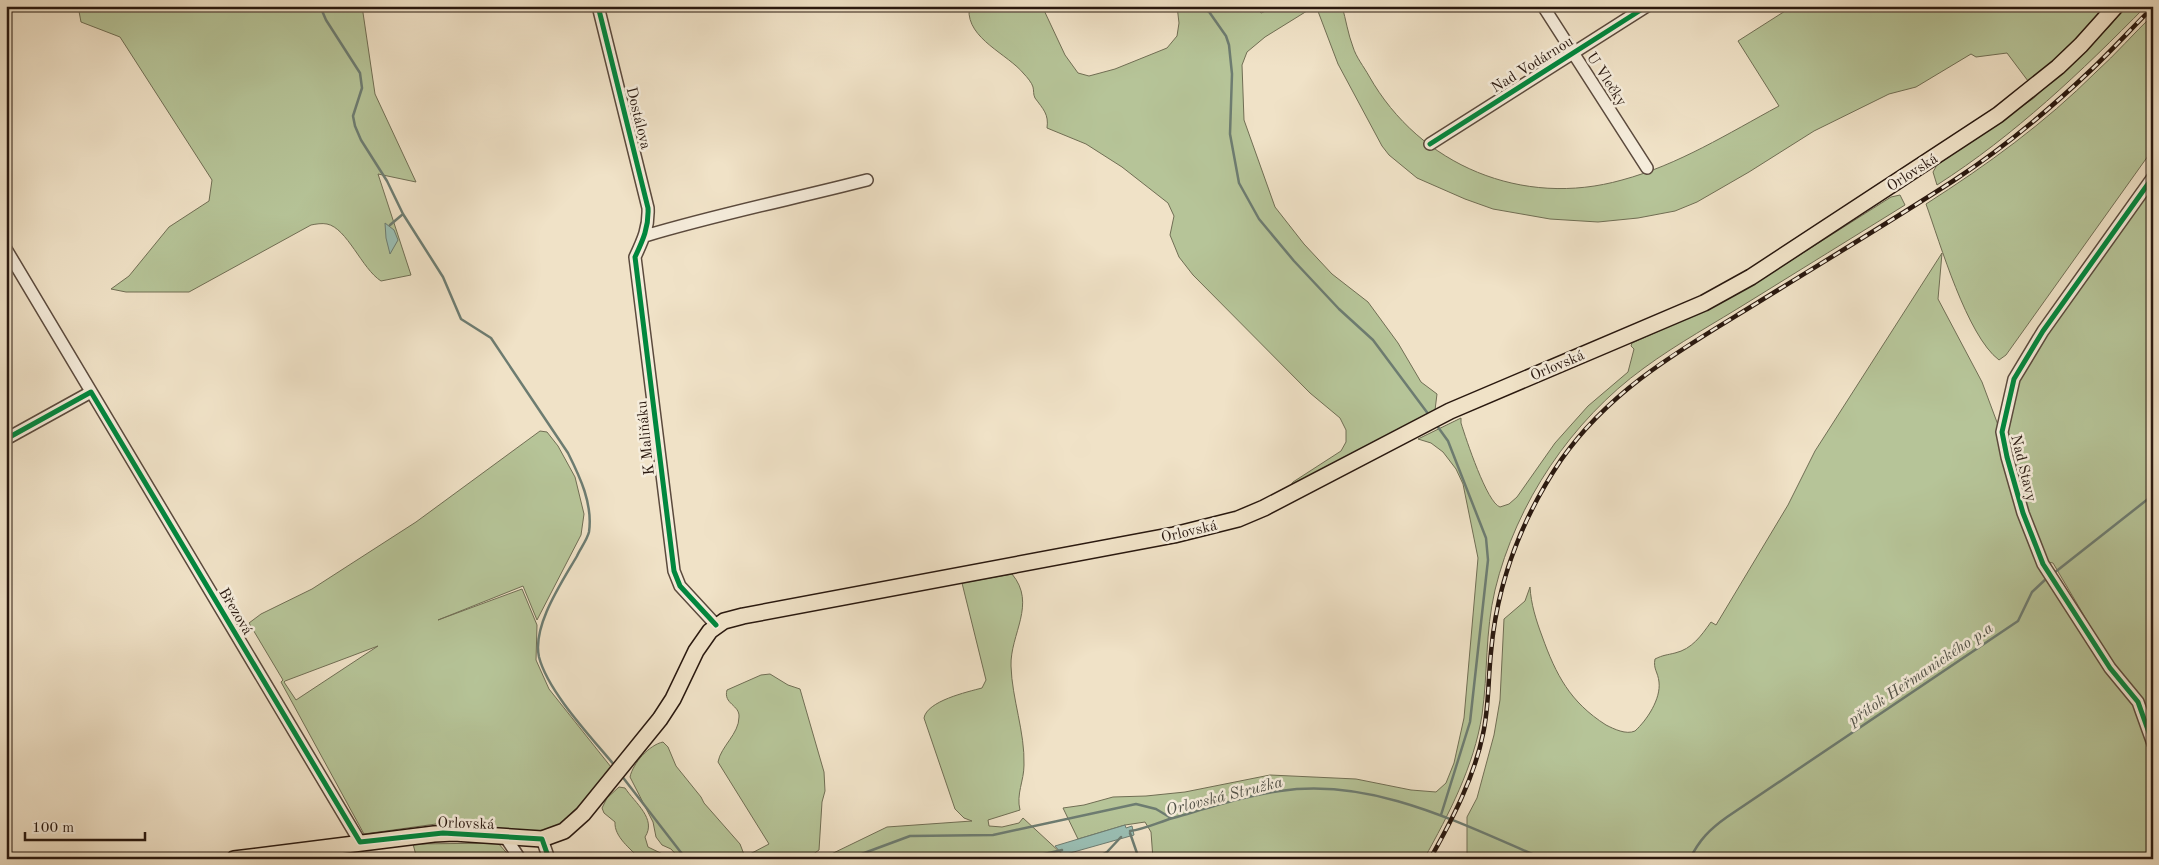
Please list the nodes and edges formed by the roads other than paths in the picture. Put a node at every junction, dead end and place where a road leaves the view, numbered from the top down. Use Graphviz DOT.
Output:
graph roads {
  1 [pos="598,6"];
  2 [pos="1543,6"];
  3 [pos="1647,6"];
  4 [pos="2116,6"];
  5 [pos="1572,53"];
  6 [pos="1430,144"];
  7 [pos="1647,168"];
  8 [pos="2153,177"];
  9 [pos="867,180"];
  10 [pos="645,236"];
  11 [pos="6,248"];
  12 [pos="91,392"];
  13 [pos="6,439"];
  14 [pos="716,625"];
  15 [pos="2153,744"];
  16 [pos="506,838"];
  17 [pos="542,839"];
  18 [pos="360,842"];
  19 [pos="234,859"];
  20 [pos="520,859"];
  21 [pos="549,859"];
  1 -- 10 [label="street, Dostálova"];
  2 -- 5 [label="street, U Vlečky"];
  3 -- 5 [label="street, Nad Vodárnou"];
  4 -- 14 [label="main road, Orlovská"];
  5 -- 6 [label="street, Nad Vodárnou"];
  5 -- 7 [label="street, U Vlečky"];
  8 -- 15 [label="street, Nad Stavy"];
  9 -- 10 [label="street"];
  10 -- 14 [label="street, K Maliňáku"];
  11 -- 12 [label="street, Březová"];
  12 -- 13 [label="street"];
  12 -- 18 [label="street, Březová"];
  14 -- 17 [label="main road, Orlovská"];
  16 -- 17 [label="main road, Orlovská"];
  16 -- 18 [label="main road, Orlovská"];
  16 -- 20 [label="street"];
  17 -- 21 [label="street"];
  18 -- 19 [label="main road, Orlovská"];
}
